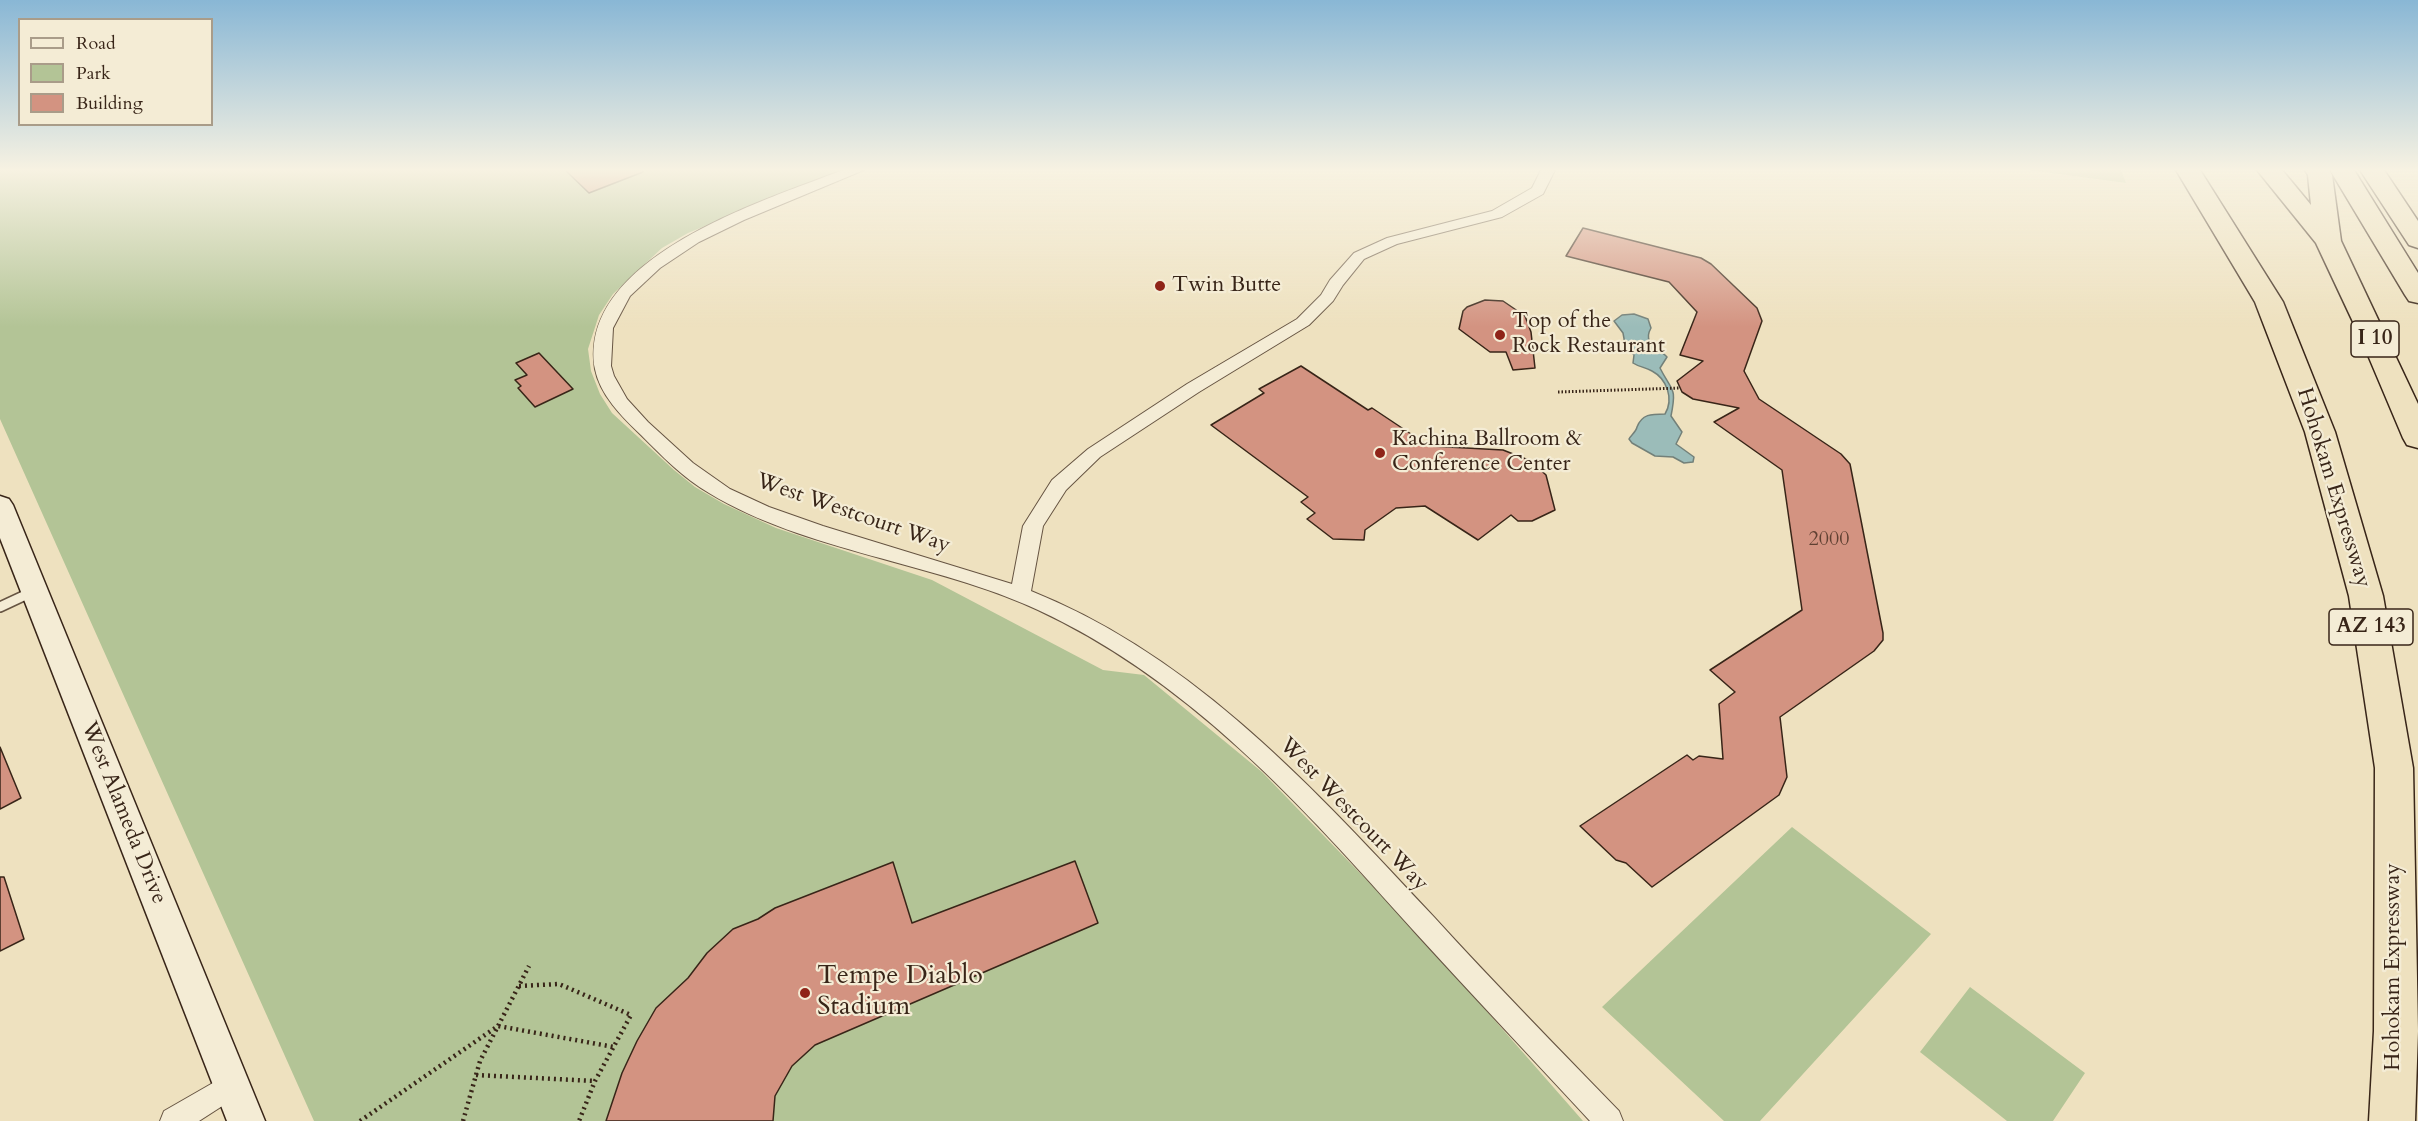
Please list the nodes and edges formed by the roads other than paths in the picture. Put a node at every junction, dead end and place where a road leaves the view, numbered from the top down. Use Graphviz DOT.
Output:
graph roads {
  1 [pos="727,222"];
  2 [pos="1465,222"];
  3 [pos="2220,222"];
  4 [pos="2312,222"];
  5 [pos="2326,222"];
  6 [pos="2374,222"];
  7 [pos="2406,222"];
  8 [pos="2418,240"];
  9 [pos="2328,242"];
  10 [pos="2418,295"];
  11 [pos="2418,438"];
  12 [pos="0,505"];
  13 [pos="34,591"];
  14 [pos="1020,596"];
  15 [pos="0,607"];
  16 [pos="232,1085"];
  17 [pos="174,1121"];
  18 [pos="246,1121"];
  19 [pos="1609,1121"];
  20 [pos="2392,1121"];
  1 -- 14 [label="street, West Westcourt Way"];
  2 -- 14 [label="street"];
  3 -- 20 [label="highway, Hohokam Expressway / AZ 143"];
  4 -- 9 [label="highway, I 10"];
  5 -- 9 [label="highway"];
  6 -- 10 [label="highway"];
  7 -- 8 [label="highway"];
  9 -- 11 [label="highway, I 10"];
  12 -- 13 [label="street, West Alameda Drive"];
  13 -- 15 [label="lane"];
  13 -- 16 [label="street, West Alameda Drive"];
  14 -- 19 [label="street, West Westcourt Way"];
  16 -- 17 [label="street"];
  16 -- 18 [label="street, West Alameda Drive"];
}
